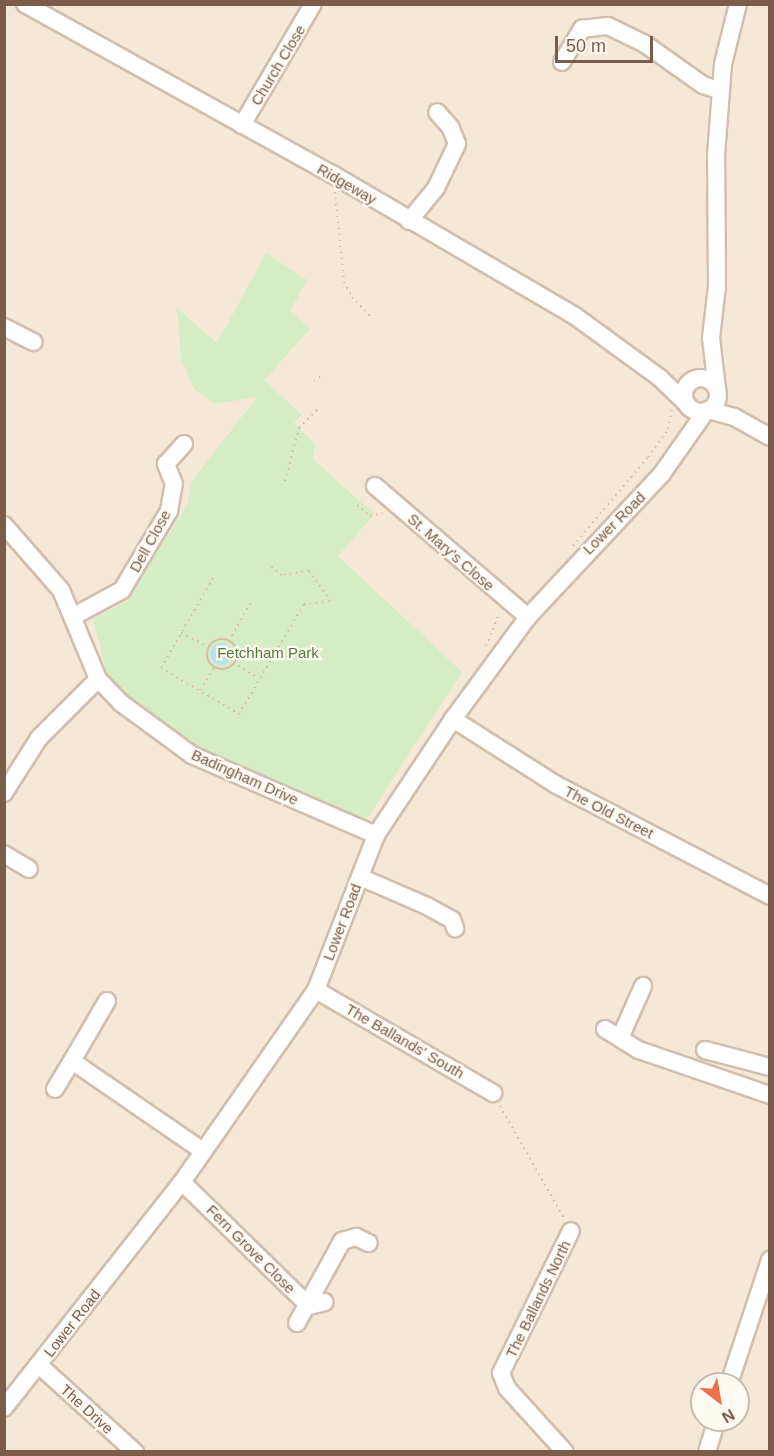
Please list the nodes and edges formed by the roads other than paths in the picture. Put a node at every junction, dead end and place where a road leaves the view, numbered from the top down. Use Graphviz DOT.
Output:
graph roads {
  1 [pos="25,4"];
  2 [pos="313,4"];
  3 [pos="738,4"];
  4 [pos="562,62"];
  5 [pos="721,91"];
  6 [pos="437,112"];
  7 [pos="242,125"];
  8 [pos="409,221"];
  9 [pos="4,327"];
  10 [pos="711,338"];
  11 [pos="33,342"];
  12 [pos="660,378"];
  13 [pos="692,381"];
  14 [pos="717,392"];
  15 [pos="688,405"];
  16 [pos="707,411"];
  17 [pos="734,417"];
  18 [pos="770,437"];
  19 [pos="685,442"];
  20 [pos="184,444"];
  21 [pos="375,486"];
  22 [pos="4,525"];
  23 [pos="74,616"];
  24 [pos="528,617"];
  25 [pos="98,679"];
  26 [pos="453,719"];
  27 [pos="4,793"];
  28 [pos="376,835"];
  29 [pos="4,854"];
  30 [pos="29,869"];
  31 [pos="360,877"];
  32 [pos="770,896"];
  33 [pos="455,928"];
  34 [pos="643,986"];
  35 [pos="316,990"];
  36 [pos="107,1002"];
  37 [pos="705,1050"];
  38 [pos="72,1060"];
  39 [pos="770,1067"];
  40 [pos="55,1089"];
  41 [pos="493,1093"];
  42 [pos="770,1095"];
  43 [pos="203,1151"];
  44 [pos="182,1182"];
  45 [pos="571,1231"];
  46 [pos="369,1243"];
  47 [pos="770,1260"];
  48 [pos="317,1304"];
  49 [pos="297,1323"];
  50 [pos="39,1365"];
  51 [pos="733,1372"];
  52 [pos="4,1408"];
  53 [pos="713,1432"];
  54 [pos="135,1452"];
  55 [pos="565,1452"];
  56 [pos="707,1452"];
  1 -- 7 [label="street, Ridgeway"];
  2 -- 7 [label="street, Church Close"];
  3 -- 5 [label="street"];
  4 -- 5 [label="street"];
  5 -- 10 [label="street"];
  6 -- 8 [label="street"];
  7 -- 8 [label="street, Ridgeway"];
  8 -- 12 [label="street, Ridgeway"];
  9 -- 11 [label="street"];
  10 -- 13 [label="street"];
  10 -- 14 [label="street"];
  12 -- 13 [label="street, Ridgeway"];
  12 -- 15 [label="street, Ridgeway"];
  13 -- 14 [label="street"];
  13 -- 15 [label="street"];
  14 -- 16 [label="street, Lower Road"];
  14 -- 17 [label="street"];
  15 -- 16 [label="street"];
  15 -- 19 [label="street"];
  16 -- 17 [label="street"];
  16 -- 19 [label="street, Lower Road"];
  17 -- 18 [label="street"];
  19 -- 24 [label="street, Lower Road"];
  20 -- 23 [label="street, Dell Close"];
  21 -- 24 [label="street, St. Mary's Close"];
  22 -- 23 [label="street, Badingham Drive"];
  23 -- 25 [label="street, Badingham Drive"];
  24 -- 26 [label="street, Lower Road"];
  25 -- 27 [label="street"];
  25 -- 28 [label="street, Badingham Drive"];
  26 -- 28 [label="street, Lower Road"];
  26 -- 32 [label="street, The Old Street"];
  28 -- 31 [label="street, Lower Road"];
  29 -- 30 [label="street"];
  31 -- 33 [label="street"];
  31 -- 35 [label="street, Lower Road"];
  34 -- 42 [label="street"];
  35 -- 41 [label="street, The Ballands' South"];
  35 -- 43 [label="street, Lower Road"];
  36 -- 38 [label="street"];
  37 -- 39 [label="street"];
  38 -- 40 [label="street"];
  38 -- 43 [label="street"];
  43 -- 44 [label="street, Lower Road"];
  44 -- 48 [label="street, Fern Grove Close"];
  44 -- 50 [label="street, Lower Road"];
  45 -- 55 [label="street, The Ballands North"];
  46 -- 48 [label="street"];
  47 -- 51 [label="street"];
  48 -- 49 [label="street"];
  50 -- 52 [label="street, Lower Road"];
  50 -- 54 [label="street, The Drive"];
  53 -- 56 [label="street"];
}
